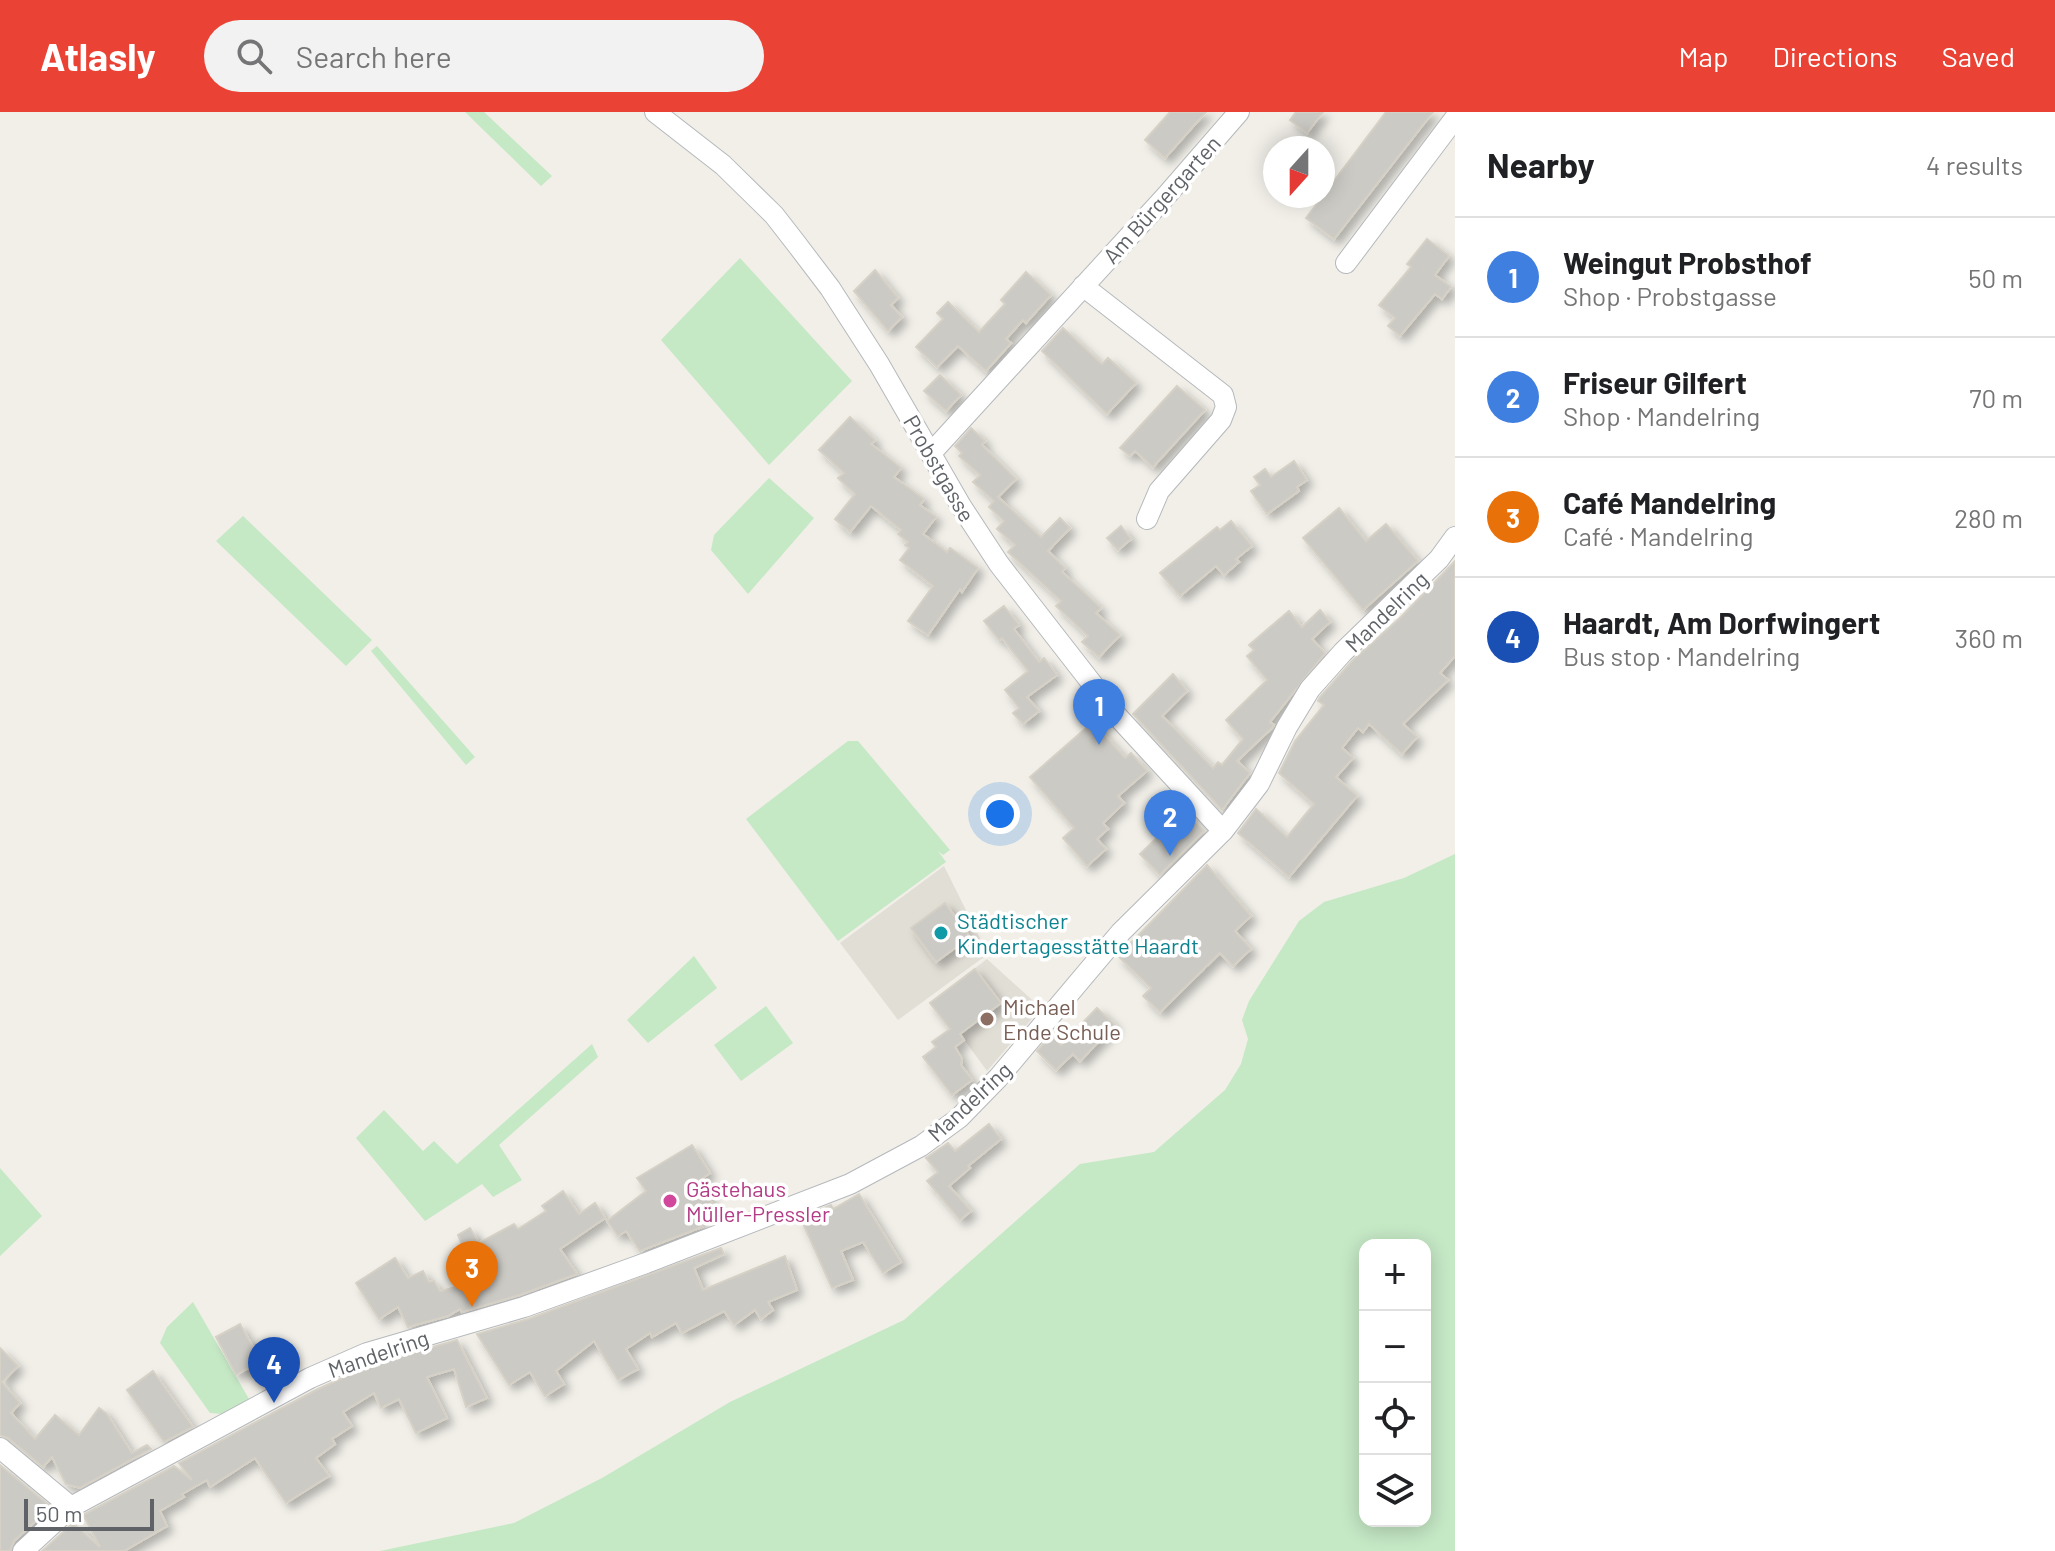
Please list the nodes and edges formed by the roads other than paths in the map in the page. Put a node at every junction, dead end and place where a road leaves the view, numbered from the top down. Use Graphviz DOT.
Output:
graph roads {
  1 [pos="655,112"];
  2 [pos="1239,112"];
  3 [pos="1455,118"];
  4 [pos="1346,263"];
  5 [pos="1083,286"];
  6 [pos="932,452"];
  7 [pos="1147,519"];
  8 [pos="1455,537"];
  9 [pos="1223,831"];
  10 [pos="0,1448"];
  11 [pos="71,1507"];
  12 [pos="23,1551"];
  1 -- 6 [label="street, Probstgasse"];
  2 -- 5 [label="street, Am Bürgergarten"];
  3 -- 4 [label="street"];
  5 -- 6 [label="street, Am Bürgergarten"];
  5 -- 7 [label="street"];
  6 -- 9 [label="street, Probstgasse"];
  8 -- 9 [label="street, Mandelring"];
  9 -- 11 [label="street, Mandelring"];
  10 -- 11 [label="street"];
  11 -- 12 [label="street, Mandelring"];
}
